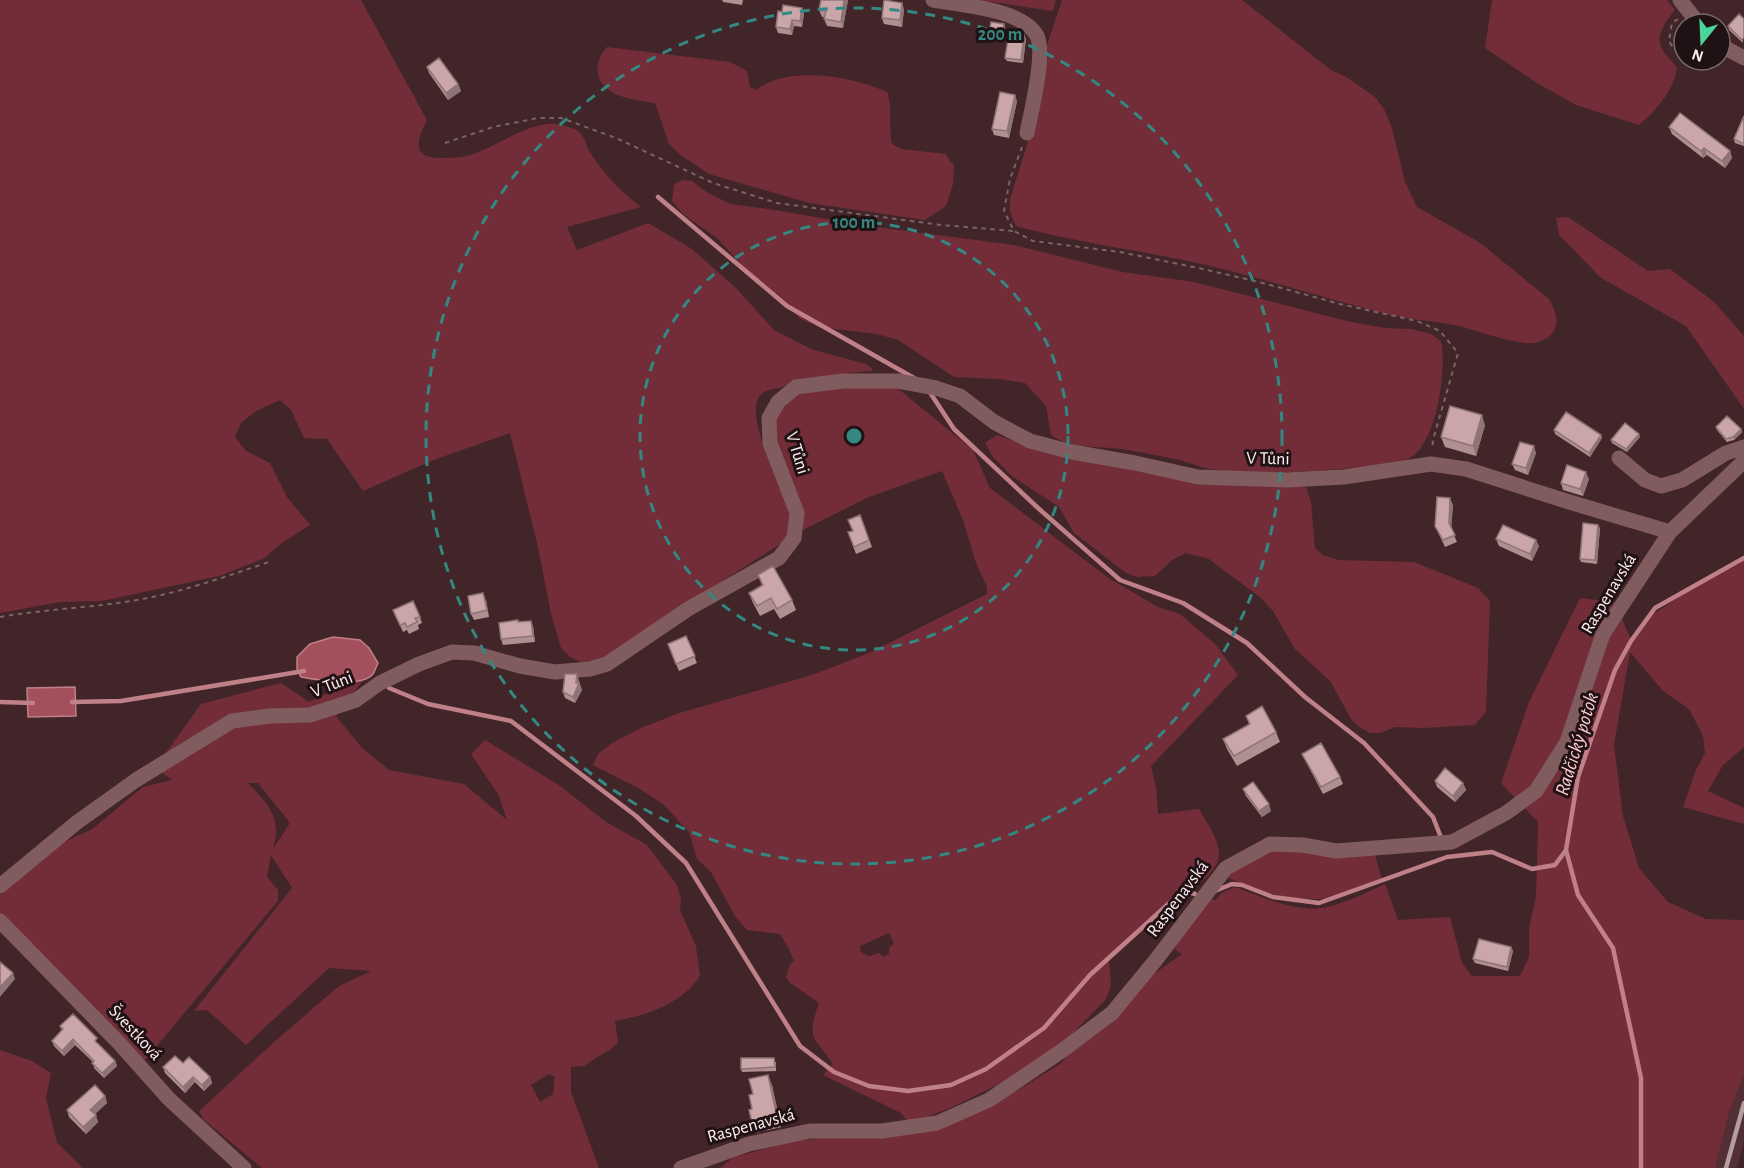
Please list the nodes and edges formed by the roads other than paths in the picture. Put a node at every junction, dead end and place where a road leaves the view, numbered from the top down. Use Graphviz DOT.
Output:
graph roads {
  1 [pos="933,0"];
  2 [pos="1027,133"];
  3 [pos="1744,447"];
  4 [pos="1619,458"];
  5 [pos="1744,461"];
  6 [pos="1670,532"];
  7 [pos="0,886"];
  8 [pos="0,921"];
  9 [pos="244,1168"];
  10 [pos="681,1168"];
  1 -- 2 [label="street"];
  3 -- 4 [label="street"];
  5 -- 6 [label="street, Raspenavská"];
  6 -- 7 [label="street, V Tůni"];
  6 -- 10 [label="street, Raspenavská"];
  8 -- 9 [label="street, Švestková"];
}
